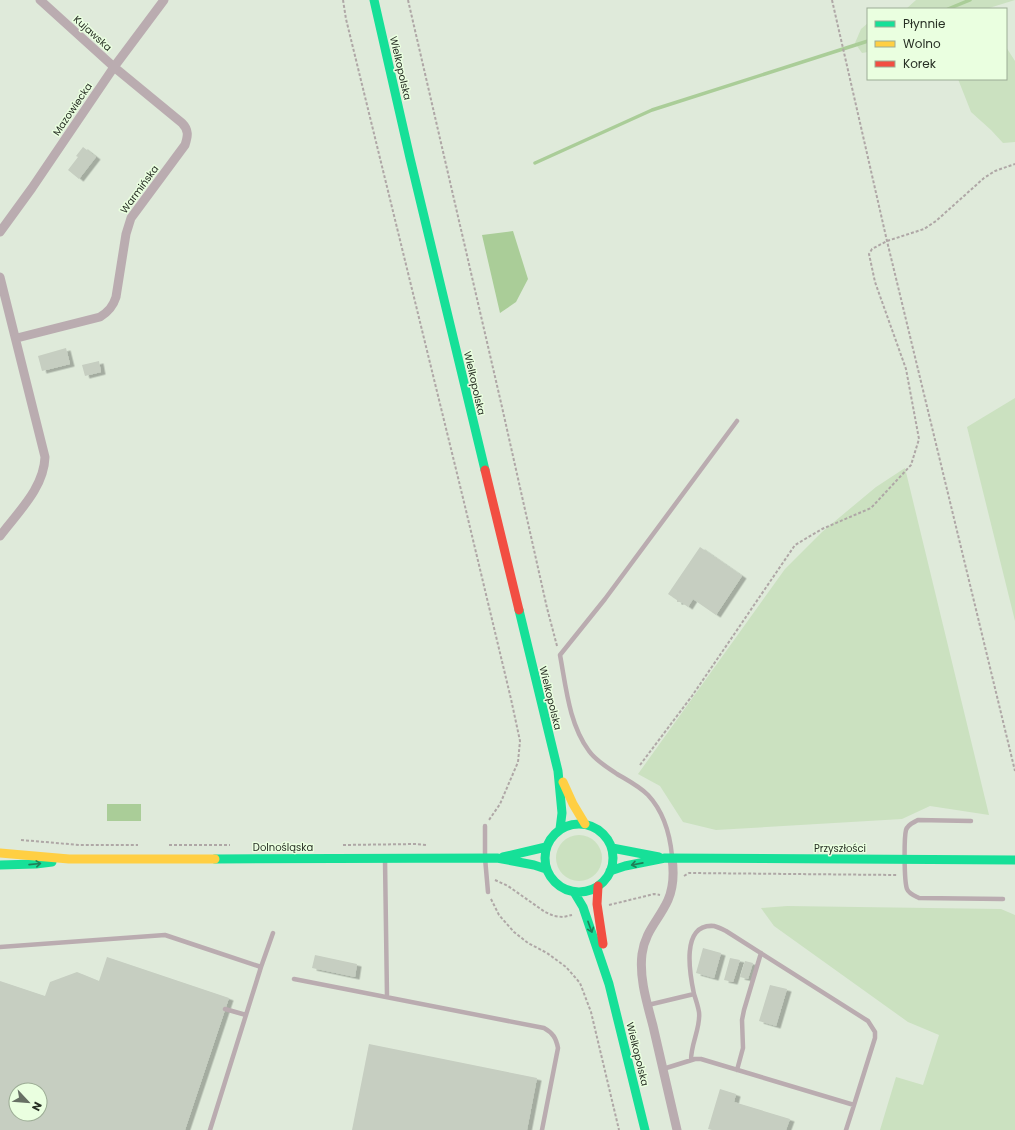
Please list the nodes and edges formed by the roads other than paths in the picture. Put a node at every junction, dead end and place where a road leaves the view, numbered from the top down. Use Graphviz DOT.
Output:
graph roads {
  1 [pos="40,0"];
  2 [pos="164,0"];
  3 [pos="374,0"];
  4 [pos="114,67"];
  5 [pos="0,232"];
  6 [pos="0,277"];
  7 [pos="16,338"];
  8 [pos="737,421"];
  9 [pos="0,536"];
  10 [pos="558,771"];
  11 [pos="971,821"];
  12 [pos="585,824"];
  13 [pos="485,826"];
  14 [pos="560,829"];
  15 [pos="546,848"];
  16 [pos="612,848"];
  17 [pos="0,853"];
  18 [pos="384,858"];
  19 [pos="485,858"];
  20 [pos="497,858"];
  21 [pos="669,858"];
  22 [pos="69,859"];
  23 [pos="905,859"];
  24 [pos="1015,860"];
  25 [pos="0,865"];
  26 [pos="546,869"];
  27 [pos="610,871"];
  28 [pos="598,886"];
  29 [pos="488,892"];
  30 [pos="574,892"];
  31 [pos="1004,899"];
  32 [pos="273,932"];
  33 [pos="0,947"];
  34 [pos="761,953"];
  35 [pos="261,967"];
  36 [pos="294,979"];
  37 [pos="609,984"];
  38 [pos="694,994"];
  39 [pos="387,996"];
  40 [pos="648,1005"];
  41 [pos="225,1009"];
  42 [pos="246,1015"];
  43 [pos="691,1060"];
  44 [pos="662,1069"];
  45 [pos="736,1070"];
  46 [pos="854,1105"];
  47 [pos="210,1130"];
  48 [pos="542,1130"];
  49 [pos="645,1130"];
  50 [pos="676,1130"];
  51 [pos="846,1130"];
  1 -- 4 [label="street, Kujawska"];
  2 -- 4 [label="street, Mazowiecka"];
  3 -- 10 [label="main road, Wielkopolska"];
  4 -- 5 [label="street, Mazowiecka"];
  4 -- 7 [label="street, Warmińska"];
  6 -- 7 [label="street"];
  7 -- 9 [label="street"];
  8 -- 21 [label="lane"];
  10 -- 12 [label="main road, Wielkopolska"];
  10 -- 14 [label="main road, Wielkopolska"];
  11 -- 23 [label="lane"];
  12 -- 14 [label="main road"];
  12 -- 16 [label="main road"];
  13 -- 19 [label="lane"];
  14 -- 15 [label="main road"];
  15 -- 20 [label="main road, Dolnośląska"];
  15 -- 26 [label="main road"];
  16 -- 21 [label="main road, Przyszłości"];
  16 -- 27 [label="main road"];
  17 -- 22 [label="main road, Dolnośląska"];
  18 -- 19 [label="main road, Dolnośląska"];
  18 -- 22 [label="main road, Dolnośląska"];
  18 -- 39 [label="lane"];
  19 -- 20 [label="main road, Dolnośląska"];
  19 -- 29 [label="lane"];
  20 -- 26 [label="main road, Dolnośląska"];
  21 -- 23 [label="main road, Przyszłości"];
  21 -- 27 [label="main road, Przyszłości, one-way"];
  21 -- 40 [label="street"];
  25 -- 22 [label="main road, Dolnośląska, one-way"];
  23 -- 24 [label="main road, Przyszłości"];
  23 -- 31 [label="lane"];
  26 -- 30 [label="main road"];
  27 -- 28 [label="main road"];
  28 -- 30 [label="main road"];
  28 -- 37 [label="main road, Wielkopolska"];
  30 -- 37 [label="main road, Wielkopolska, one-way"];
  32 -- 35 [label="lane"];
  33 -- 35 [label="lane"];
  34 -- 38 [label="lane"];
  34 -- 45 [label="lane"];
  34 -- 46 [label="lane"];
  35 -- 42 [label="lane"];
  36 -- 39 [label="lane"];
  37 -- 49 [label="main road, Wielkopolska"];
  38 -- 40 [label="lane"];
  38 -- 43 [label="lane"];
  39 -- 48 [label="lane"];
  40 -- 44 [label="street"];
  41 -- 42 [label="lane"];
  42 -- 47 [label="lane"];
  43 -- 44 [label="lane"];
  43 -- 45 [label="lane"];
  44 -- 50 [label="street"];
  45 -- 46 [label="lane"];
  46 -- 51 [label="lane"];
}
